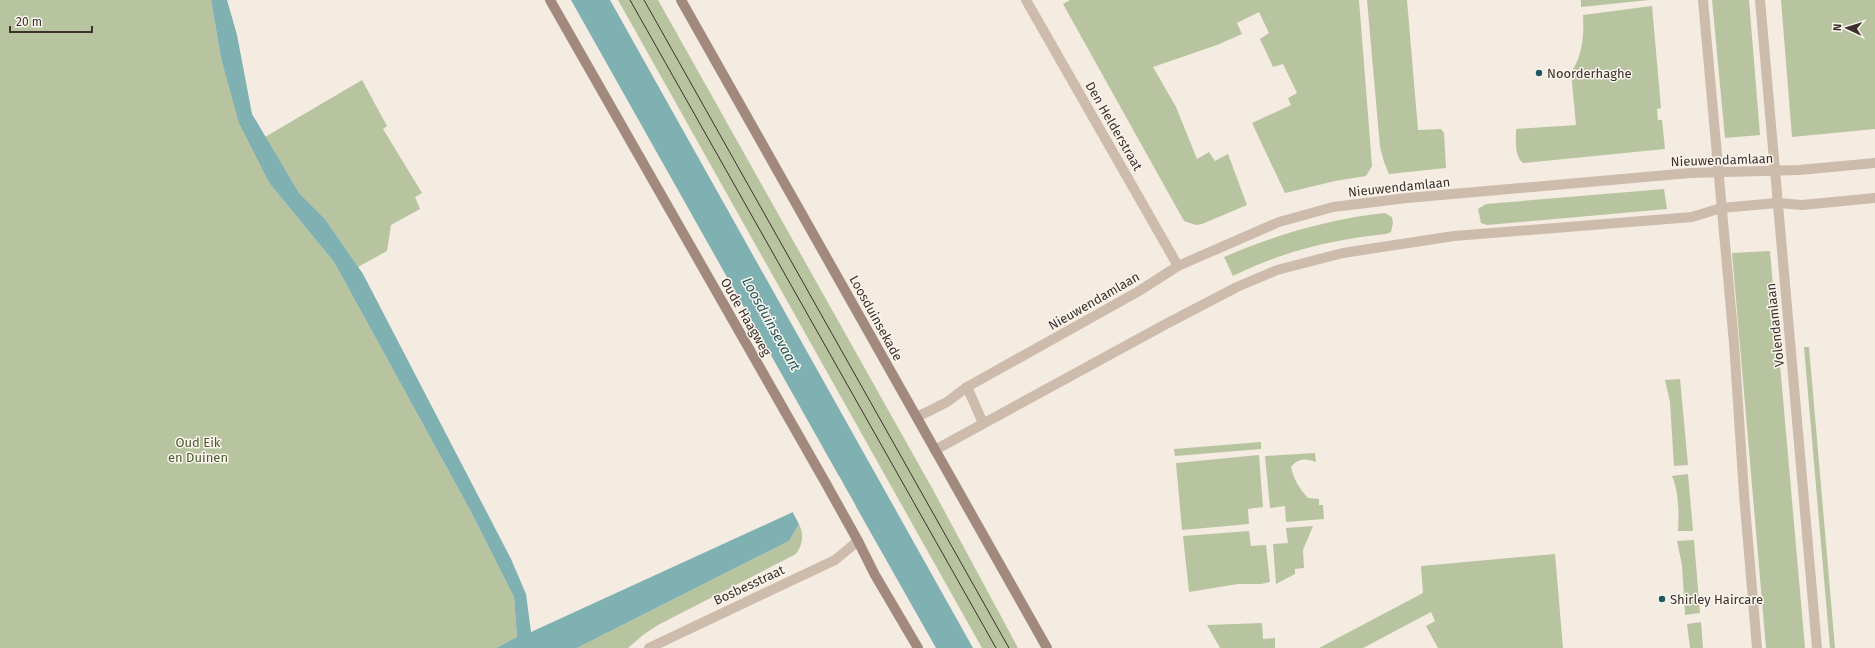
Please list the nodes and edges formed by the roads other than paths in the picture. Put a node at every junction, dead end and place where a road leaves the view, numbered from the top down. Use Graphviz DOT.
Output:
graph roads {
  1 [pos="550,0"];
  2 [pos="682,0"];
  3 [pos="1026,0"];
  4 [pos="1703,0"];
  5 [pos="1760,0"];
  6 [pos="1875,162"];
  7 [pos="1774,170"];
  8 [pos="1718,172"];
  9 [pos="1875,198"];
  10 [pos="1777,203"];
  11 [pos="1721,208"];
  12 [pos="1178,266"];
  13 [pos="967,387"];
  14 [pos="917,417"];
  15 [pos="983,424"];
  16 [pos="935,450"];
  17 [pos="858,541"];
  18 [pos="649,648"];
  19 [pos="918,648"];
  20 [pos="1047,648"];
  21 [pos="1757,648"];
  22 [pos="1817,648"];
  1 -- 17 [label="main road, Oude Haagweg"];
  2 -- 14 [label="main road, Loosduinsekade"];
  3 -- 12 [label="street, Den Helderstraat"];
  4 -- 8 [label="street"];
  5 -- 7 [label="street, Volendamlaan"];
  6 -- 7 [label="street, Nieuwendamlaan"];
  7 -- 8 [label="street, Nieuwendamlaan"];
  7 -- 10 [label="street, Volendamlaan"];
  8 -- 11 [label="street"];
  8 -- 12 [label="street, Nieuwendamlaan"];
  9 -- 10 [label="street"];
  10 -- 11 [label="street"];
  10 -- 22 [label="street, Volendamlaan"];
  11 -- 15 [label="street"];
  11 -- 21 [label="street"];
  12 -- 13 [label="street, Nieuwendamlaan"];
  13 -- 14 [label="street, Nieuwendamlaan"];
  13 -- 15 [label="street"];
  14 -- 16 [label="main road, Loosduinsekade"];
  15 -- 16 [label="street"];
  16 -- 20 [label="main road, Loosduinsekade"];
  17 -- 18 [label="street, Bosbesstraat"];
  17 -- 19 [label="main road, Oude Haagweg"];
}
